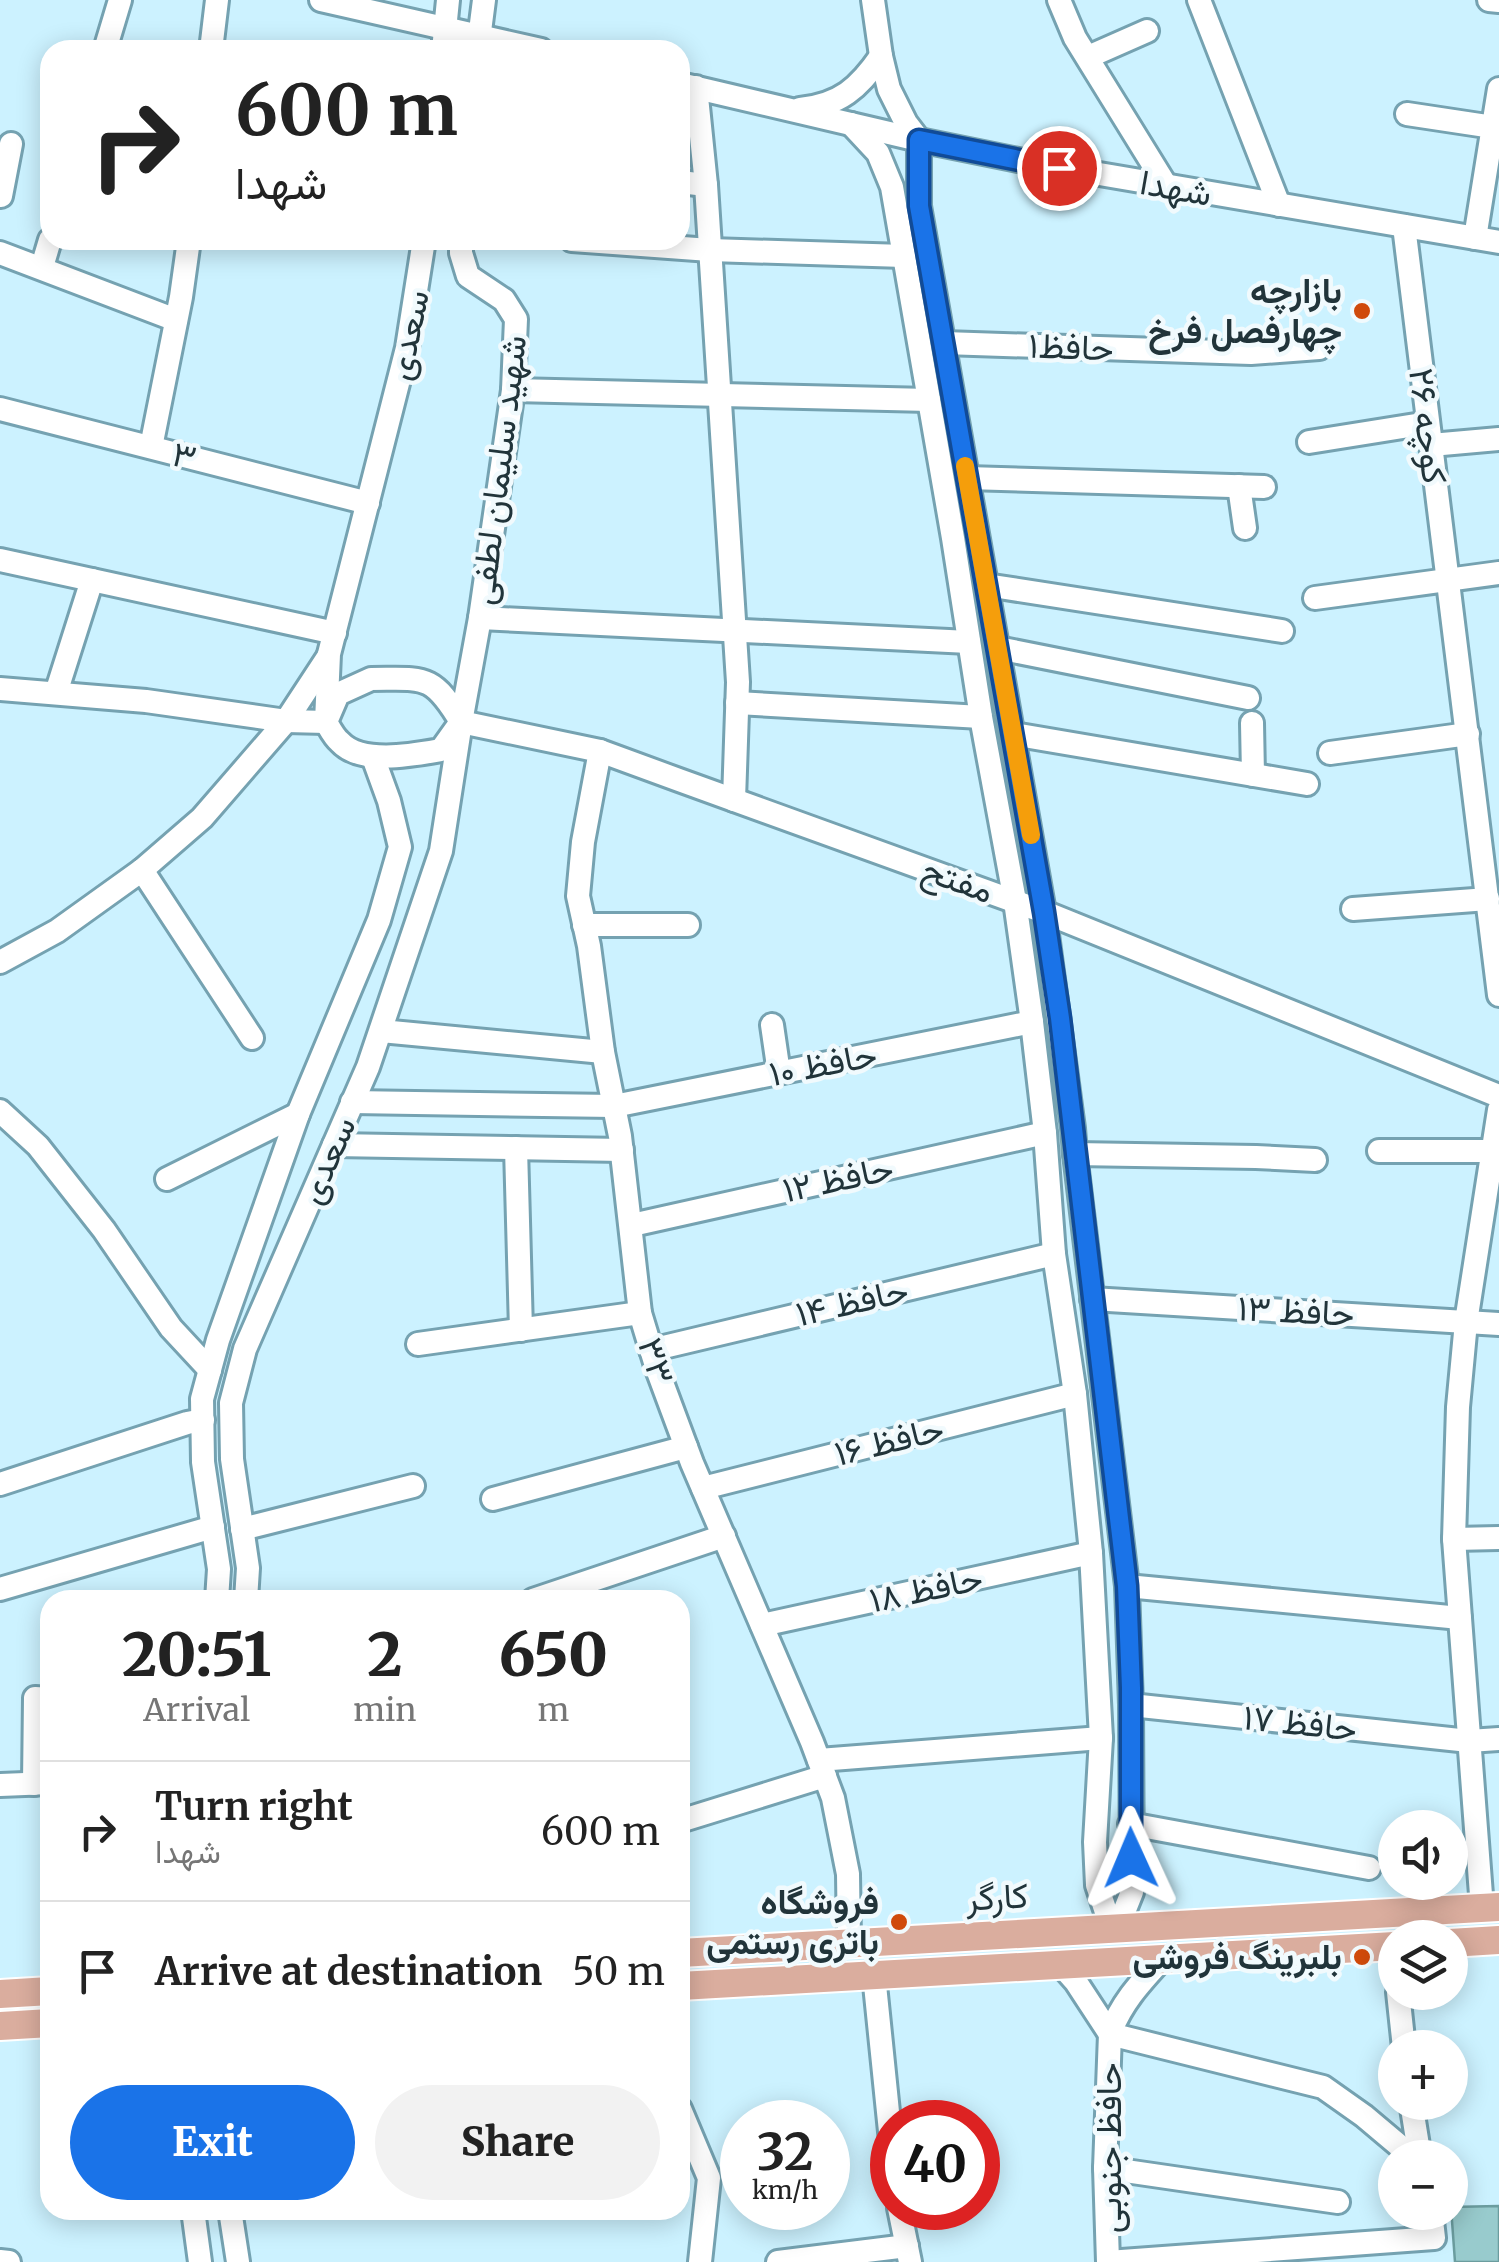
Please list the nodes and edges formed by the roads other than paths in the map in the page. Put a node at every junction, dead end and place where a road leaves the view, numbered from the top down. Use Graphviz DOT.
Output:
graph roads {
  1 [pos="120,0"];
  2 [pos="217,0"];
  3 [pos="321,0"];
  4 [pos="448,0"];
  5 [pos="484,0"];
  6 [pos="873,0"];
  7 [pos="1060,0"];
  8 [pos="1199,0"];
  9 [pos="1489,0"];
  10 [pos="1499,1"];
  11 [pos="1147,31"];
  12 [pos="444,39"];
  13 [pos="108,40"];
  14 [pos="212,40"];
  15 [pos="478,40"];
  16 [pos="880,56"];
  17 [pos="1088,57"];
  18 [pos="690,86"];
  19 [pos="1499,90"];
  20 [pos="690,97"];
  21 [pos="792,110"];
  22 [pos="1407,114"];
  23 [pos="851,124"];
  24 [pos="1493,127"];
  25 [pos="919,140"];
  26 [pos="11,144"];
  27 [pos="690,183"];
  28 [pos="706,185"];
  29 [pos="1167,186"];
  30 [pos="1,196"];
  31 [pos="1279,205"];
  32 [pos="1404,226"];
  33 [pos="1475,238"];
  34 [pos="1499,242"];
  35 [pos="690,249"];
  36 [pos="47,250"];
  37 [pos="187,250"];
  38 [pos="422,250"];
  39 [pos="461,250"];
  40 [pos="710,250"];
  41 [pos="0,252"];
  42 [pos="904,256"];
  43 [pos="42,268"];
  44 [pos="176,320"];
  45 [pos="944,343"];
  46 [pos="1319,348"];
  47 [pos="513,390"];
  48 [pos="720,395"];
  49 [pos="928,400"];
  50 [pos="0,409"];
  51 [pos="1429,434"];
  52 [pos="1499,439"];
  53 [pos="1309,442"];
  54 [pos="151,448"];
  55 [pos="968,478"];
  56 [pos="1239,486"];
  57 [pos="1264,487"];
  58 [pos="368,503"];
  59 [pos="1245,528"];
  60 [pos="0,560"];
  61 [pos="1499,573"];
  62 [pos="92,580"];
  63 [pos="1448,581"];
  64 [pos="986,585"];
  65 [pos="1315,598"];
  66 [pos="480,618"];
  67 [pos="735,630"];
  68 [pos="1282,630"];
  69 [pos="969,642"];
  70 [pos="332,643"];
  71 [pos="998,648"];
  72 [pos="0,688"];
  73 [pos="56,693"];
  74 [pos="1248,698"];
  75 [pos="738,703"];
  76 [pos="981,717"];
  77 [pos="286,721"];
  78 [pos="326,722"];
  79 [pos="460,722"];
  80 [pos="1252,723"];
  81 [pos="1013,734"];
  82 [pos="1468,734"];
  83 [pos="600,751"];
  84 [pos="1330,753"];
  85 [pos="373,757"];
  86 [pos="1253,775"];
  87 [pos="1307,784"];
  88 [pos="734,800"];
  89 [pos="400,847"];
  90 [pos="441,850"];
  91 [pos="142,870"];
  92 [pos="1491,892"];
  93 [pos="1015,901"];
  94 [pos="1352,910"];
  95 [pos="1044,912"];
  96 [pos="584,925"];
  97 [pos="688,925"];
  98 [pos="0,962"];
  99 [pos="1499,995"];
  100 [pos="1032,1022"];
  101 [pos="772,1024"];
  102 [pos="381,1031"];
  103 [pos="252,1038"];
  104 [pos="602,1052"];
  105 [pos="779,1073"];
  106 [pos="1499,1096"];
  107 [pos="352,1102"];
  108 [pos="614,1106"];
  109 [pos="1499,1110"];
  110 [pos="0,1111"];
  111 [pos="298,1114"];
  112 [pos="1045,1134"];
  113 [pos="334,1146"];
  114 [pos="516,1148"];
  115 [pos="622,1150"];
  116 [pos="1492,1151"];
  117 [pos="1379,1152"];
  118 [pos="1075,1154"];
  119 [pos="1315,1160"];
  120 [pos="167,1179"];
  121 [pos="632,1225"];
  122 [pos="1054,1254"];
  123 [pos="1092,1299"];
  124 [pos="640,1314"];
  125 [pos="1466,1322"];
  126 [pos="1499,1324"];
  127 [pos="521,1330"];
  128 [pos="418,1344"];
  129 [pos="651,1350"];
  130 [pos="210,1370"];
  131 [pos="1075,1394"];
  132 [pos="202,1420"];
  133 [pos="686,1447"];
  134 [pos="0,1484"];
  135 [pos="413,1486"];
  136 [pos="703,1488"];
  137 [pos="494,1499"];
  138 [pos="213,1527"];
  139 [pos="242,1530"];
  140 [pos="724,1536"];
  141 [pos="1499,1538"];
  142 [pos="1454,1539"];
  143 [pos="1091,1553"];
  144 [pos="1127,1586"];
  145 [pos="0,1590"];
  146 [pos="218,1590"];
  147 [pos="247,1590"];
  148 [pos="585,1590"];
  149 [pos="1460,1618"];
  150 [pos="762,1624"];
  151 [pos="40,1698"];
  152 [pos="1131,1704"];
  153 [pos="1101,1738"];
  154 [pos="1499,1739"];
  155 [pos="1469,1742"];
  156 [pos="40,1759"];
  157 [pos="822,1768"];
  158 [pos="40,1783"];
  159 [pos="0,1785"];
  160 [pos="690,1817"];
  161 [pos="1130,1824"];
  162 [pos="1369,1868"];
  163 [pos="1490,1908"];
  164 [pos="1118,1927"];
  165 [pos="1499,1940"];
  166 [pos="1468,1942"];
  167 [pos="849,1944"];
  168 [pos="690,1953"];
  169 [pos="1378,1954"];
  170 [pos="1162,1958"];
  171 [pos="1060,1964"];
  172 [pos="874,1975"];
  173 [pos="690,1985"];
  174 [pos="40,1992"];
  175 [pos="0,1994"];
  176 [pos="40,2024"];
  177 [pos="0,2026"];
  178 [pos="1110,2034"];
  179 [pos="887,2100"];
  180 [pos="1392,2140"];
  181 [pos="690,2153"];
  182 [pos="1105,2168"];
  183 [pos="1338,2202"];
  184 [pos="194,2220"];
  185 [pos="232,2220"];
  186 [pos="1433,2230"];
  187 [pos="908,2254"];
  188 [pos="0,2260"];
  189 [pos="9,2262"];
  190 [pos="200,2262"];
  191 [pos="238,2262"];
  192 [pos="700,2262"];
  193 [pos="778,2262"];
  194 [pos="1108,2262"];
  1 -- 13 [label="street"];
  2 -- 14 [label="street"];
  3 -- 12 [label="street"];
  4 -- 12 [label="street"];
  5 -- 15 [label="street"];
  6 -- 16 [label="street"];
  7 -- 17 [label="street"];
  8 -- 31 [label="street"];
  9 -- 10 [label="street"];
  11 -- 17 [label="street"];
  16 -- 21 [label="street"];
  16 -- 25 [label="street"];
  17 -- 29 [label="street"];
  18 -- 21 [label="street, شهدا"];
  19 -- 24 [label="street"];
  20 -- 28 [label="street"];
  21 -- 23 [label="street, شهدا"];
  22 -- 24 [label="street"];
  23 -- 25 [label="street, شهدا"];
  23 -- 42 [label="street"];
  24 -- 33 [label="street"];
  25 -- 29 [label="street, شهدا"];
  25 -- 45 [label="street"];
  26 -- 30 [label="street"];
  27 -- 28 [label="street"];
  28 -- 40 [label="street"];
  29 -- 31 [label="street, شهدا"];
  31 -- 32 [label="street, شهدا"];
  32 -- 33 [label="street, شهدا"];
  32 -- 51 [label="street, کوچه ۲۶"];
  33 -- 34 [label="street, شهدا"];
  35 -- 40 [label="street"];
  36 -- 43 [label="street"];
  37 -- 44 [label="street"];
  38 -- 58 [label="street, سعدی"];
  39 -- 47 [label="street, شهید سلیمان لطفی"];
  40 -- 42 [label="street"];
  40 -- 48 [label="street"];
  41 -- 43 [label="street"];
  42 -- 49 [label="street"];
  43 -- 44 [label="street"];
  44 -- 54 [label="street"];
  45 -- 46 [label="street, حافظ۱"];
  45 -- 55 [label="street"];
  47 -- 48 [label="street"];
  47 -- 66 [label="street, شهید سلیمان لطفی"];
  48 -- 49 [label="street"];
  48 -- 67 [label="street"];
  49 -- 69 [label="street"];
  50 -- 54 [label="street, ۳"];
  51 -- 52 [label="street"];
  51 -- 53 [label="street"];
  51 -- 63 [label="street, کوچه ۲۶"];
  54 -- 58 [label="street, ۳"];
  55 -- 56 [label="street"];
  55 -- 64 [label="street"];
  56 -- 57 [label="street"];
  56 -- 59 [label="street"];
  58 -- 70 [label="street, سعدی"];
  60 -- 62 [label="street"];
  61 -- 63 [label="street"];
  62 -- 70 [label="street"];
  62 -- 73 [label="street"];
  63 -- 65 [label="street"];
  63 -- 82 [label="street, کوچه ۲۶"];
  64 -- 68 [label="street"];
  64 -- 71 [label="street"];
  66 -- 67 [label="street"];
  66 -- 79 [label="street, شهید سلیمان لطفی"];
  67 -- 69 [label="street"];
  67 -- 75 [label="street"];
  69 -- 76 [label="street"];
  70 -- 77 [label="street"];
  70 -- 78 [label="street, سعدی"];
  71 -- 74 [label="street"];
  71 -- 81 [label="street"];
  72 -- 73 [label="street"];
  73 -- 77 [label="street"];
  75 -- 76 [label="street"];
  75 -- 88 [label="street"];
  76 -- 93 [label="street"];
  77 -- 78 [label="street"];
  77 -- 91 [label="street"];
  78 -- 79 [label="street"];
  78 -- 85 [label="street"];
  79 -- 83 [label="street, مفتح"];
  79 -- 85 [label="street"];
  79 -- 90 [label="street, سعدی"];
  80 -- 86 [label="street"];
  81 -- 86 [label="street"];
  81 -- 95 [label="street"];
  82 -- 84 [label="street"];
  82 -- 92 [label="street, کوچه ۲۶"];
  83 -- 88 [label="street, مفتح"];
  83 -- 96 [label="street, ۳۳"];
  85 -- 89 [label="street, سعدی"];
  86 -- 87 [label="street"];
  88 -- 93 [label="street, مفتح"];
  89 -- 90 [label="street"];
  89 -- 111 [label="street, سعدی"];
  90 -- 102 [label="street, سعدی"];
  91 -- 98 [label="street"];
  91 -- 103 [label="street"];
  92 -- 94 [label="street"];
  92 -- 99 [label="street, کوچه ۲۶"];
  93 -- 95 [label="street, مفتح"];
  93 -- 100 [label="street"];
  95 -- 106 [label="street, مفتح"];
  95 -- 118 [label="street"];
  96 -- 97 [label="street"];
  96 -- 104 [label="street, ۳۳"];
  100 -- 105 [label="street, حافظ ۱۰"];
  100 -- 112 [label="street"];
  101 -- 105 [label="street"];
  102 -- 104 [label="street"];
  102 -- 107 [label="street, سعدی"];
  104 -- 108 [label="street, ۳۳"];
  105 -- 108 [label="street, حافظ ۱۰"];
  107 -- 108 [label="street, حافظ ۱۰"];
  107 -- 113 [label="street, سعدی"];
  108 -- 115 [label="street, ۳۳"];
  109 -- 116 [label="street"];
  110 -- 130 [label="street"];
  111 -- 120 [label="street"];
  111 -- 130 [label="street, سعدی"];
  112 -- 121 [label="street, حافظ ۱۲"];
  112 -- 122 [label="street"];
  113 -- 114 [label="street"];
  113 -- 139 [label="street, سعدی"];
  114 -- 115 [label="street"];
  114 -- 127 [label="street"];
  115 -- 121 [label="street, ۳۳"];
  116 -- 117 [label="street"];
  116 -- 125 [label="street"];
  118 -- 119 [label="street"];
  118 -- 123 [label="street"];
  121 -- 124 [label="street, ۳۳"];
  122 -- 129 [label="street, حافظ ۱۴"];
  122 -- 131 [label="street"];
  123 -- 125 [label="street, حافظ ۱۳"];
  123 -- 144 [label="street"];
  124 -- 127 [label="street"];
  124 -- 129 [label="street, ۳۳"];
  125 -- 126 [label="street, حافظ ۱۳"];
  125 -- 142 [label="street"];
  127 -- 128 [label="street"];
  129 -- 133 [label="street, ۳۳"];
  130 -- 132 [label="street, سعدی"];
  131 -- 136 [label="street, حافظ ۱۶"];
  131 -- 143 [label="street"];
  132 -- 134 [label="street"];
  132 -- 138 [label="street, سعدی"];
  133 -- 136 [label="street, ۳۳"];
  133 -- 137 [label="street"];
  135 -- 139 [label="street"];
  136 -- 140 [label="street, ۳۳"];
  138 -- 145 [label="street"];
  138 -- 146 [label="street, سعدی"];
  139 -- 147 [label="street, سعدی"];
  140 -- 148 [label="street"];
  140 -- 150 [label="street, ۳۳"];
  141 -- 142 [label="street"];
  142 -- 149 [label="street"];
  143 -- 150 [label="street, حافظ ۱۸"];
  143 -- 153 [label="street"];
  144 -- 149 [label="street"];
  144 -- 152 [label="street"];
  149 -- 155 [label="street"];
  150 -- 157 [label="street, ۳۳"];
  151 -- 156 [label="street"];
  152 -- 155 [label="street, حافظ ۱۷"];
  152 -- 161 [label="street"];
  153 -- 157 [label="street"];
  153 -- 164 [label="street"];
  154 -- 155 [label="street, حافظ ۱۷"];
  155 -- 163 [label="street"];
  157 -- 160 [label="street"];
  157 -- 167 [label="street, ۳۳"];
  158 -- 159 [label="street"];
  161 -- 162 [label="street"];
  161 -- 164 [label="street"];
  163 -- 164 [label="main road, کارگر"];
  164 -- 167 [label="main road, کارگر"];
  165 -- 166 [label="main road"];
  167 -- 168 [label="main road, کارگر"];
  169 -- 170 [label="main road, کارگر"];
  170 -- 171 [label="main road, کارگر"];
  170 -- 178 [label="street, حافظ جنوبی"];
  171 -- 172 [label="main road, کارگر"];
  171 -- 178 [label="street, حافظ جنوبی"];
  172 -- 173 [label="main road, کارگر"];
  172 -- 179 [label="street"];
  174 -- 175 [label="main road"];
  176 -- 177 [label="main road"];
  178 -- 180 [label="street"];
  178 -- 182 [label="street, حافظ جنوبی"];
  181 -- 192 [label="street"];
  182 -- 183 [label="street"];
  182 -- 194 [label="street, حافظ جنوبی"];
  184 -- 190 [label="street"];
  185 -- 191 [label="street"];
  186 -- 194 [label="street"];
  187 -- 193 [label="street"];
  188 -- 189 [label="street"];
}
